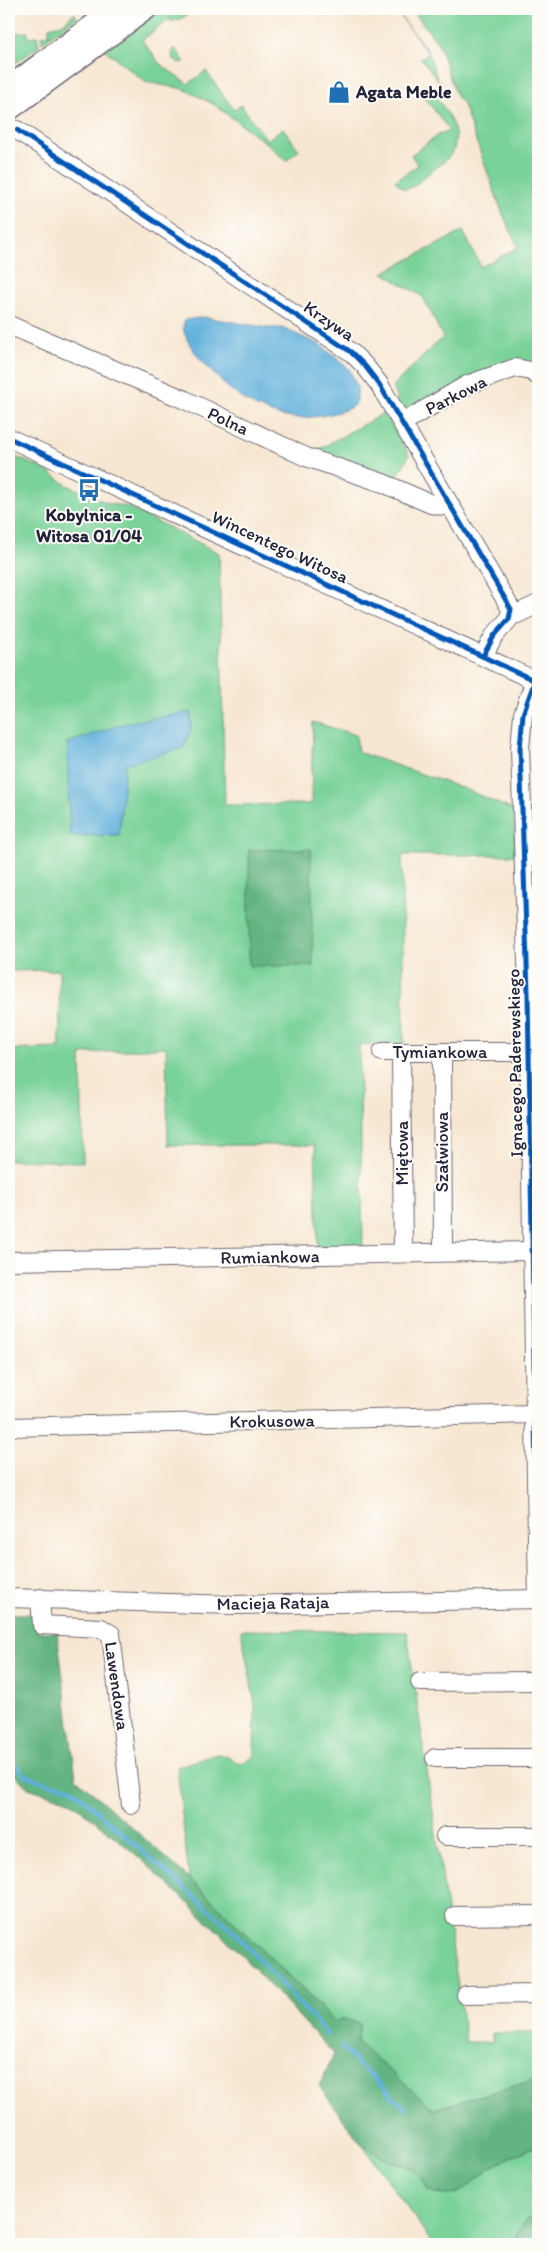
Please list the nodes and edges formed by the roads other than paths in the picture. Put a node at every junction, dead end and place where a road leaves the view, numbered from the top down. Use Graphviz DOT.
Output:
graph roads {
  1 [pos="116,9"];
  2 [pos="145,9"];
  3 [pos="9,88"];
  4 [pos="9,109"];
  5 [pos="18,130"];
  6 [pos="9,324"];
  7 [pos="538,376"];
  8 [pos="402,423"];
  9 [pos="9,438"];
  10 [pos="450,504"];
  11 [pos="538,604"];
  12 [pos="511,614"];
  13 [pos="483,656"];
  14 [pos="537,681"];
  15 [pos="382,1052"];
  16 [pos="401,1052"];
  17 [pos="442,1052"];
  18 [pos="532,1059"];
  19 [pos="532,1251"];
  20 [pos="443,1252"];
  21 [pos="403,1253"];
  22 [pos="9,1262"];
  23 [pos="535,1414"];
  24 [pos="9,1427"];
  25 [pos="9,1598"];
  26 [pos="40,1598"];
  27 [pos="538,1599"];
  28 [pos="538,1681"];
  29 [pos="420,1682"];
  30 [pos="435,1758"];
  31 [pos="538,1758"];
  32 [pos="131,1805"];
  33 [pos="445,1836"];
  34 [pos="538,1836"];
  35 [pos="455,1916"];
  36 [pos="538,1916"];
  37 [pos="538,1994"];
  38 [pos="466,1995"];
  1 -- 3 [label="main road"];
  2 -- 4 [label="main road"];
  5 -- 8 [label="street, Krzywa"];
  6 -- 10 [label="street, Polna"];
  7 -- 8 [label="street, Parkowa"];
  8 -- 10 [label="street, Krzywa"];
  9 -- 13 [label="street, Wincentego Witosa"];
  10 -- 12 [label="street, Krzywa"];
  11 -- 12 [label="street"];
  12 -- 13 [label="street"];
  13 -- 14 [label="street, Wincentego Witosa"];
  14 -- 18 [label="street, Ignacego Paderewskiego"];
  15 -- 16 [label="street, Tymiankowa"];
  16 -- 17 [label="street, Tymiankowa"];
  16 -- 21 [label="street, Miętowa"];
  17 -- 18 [label="street, Tymiankowa"];
  17 -- 20 [label="street, Szałwiowa"];
  18 -- 19 [label="street, Ignacego Paderewskiego"];
  19 -- 20 [label="street, Rumiankowa"];
  19 -- 23 [label="street, Ignacego Paderewskiego"];
  20 -- 21 [label="street, Rumiankowa"];
  21 -- 22 [label="street, Rumiankowa"];
  23 -- 24 [label="street, Krokusowa"];
  23 -- 27 [label="street, Ignacego Paderewskiego"];
  25 -- 26 [label="street, Macieja Rataja"];
  26 -- 27 [label="street, Macieja Rataja"];
  26 -- 32 [label="street, Lawendowa"];
  28 -- 29 [label="street"];
  30 -- 31 [label="street"];
  33 -- 34 [label="street"];
  35 -- 36 [label="street"];
  37 -- 38 [label="street"];
}
